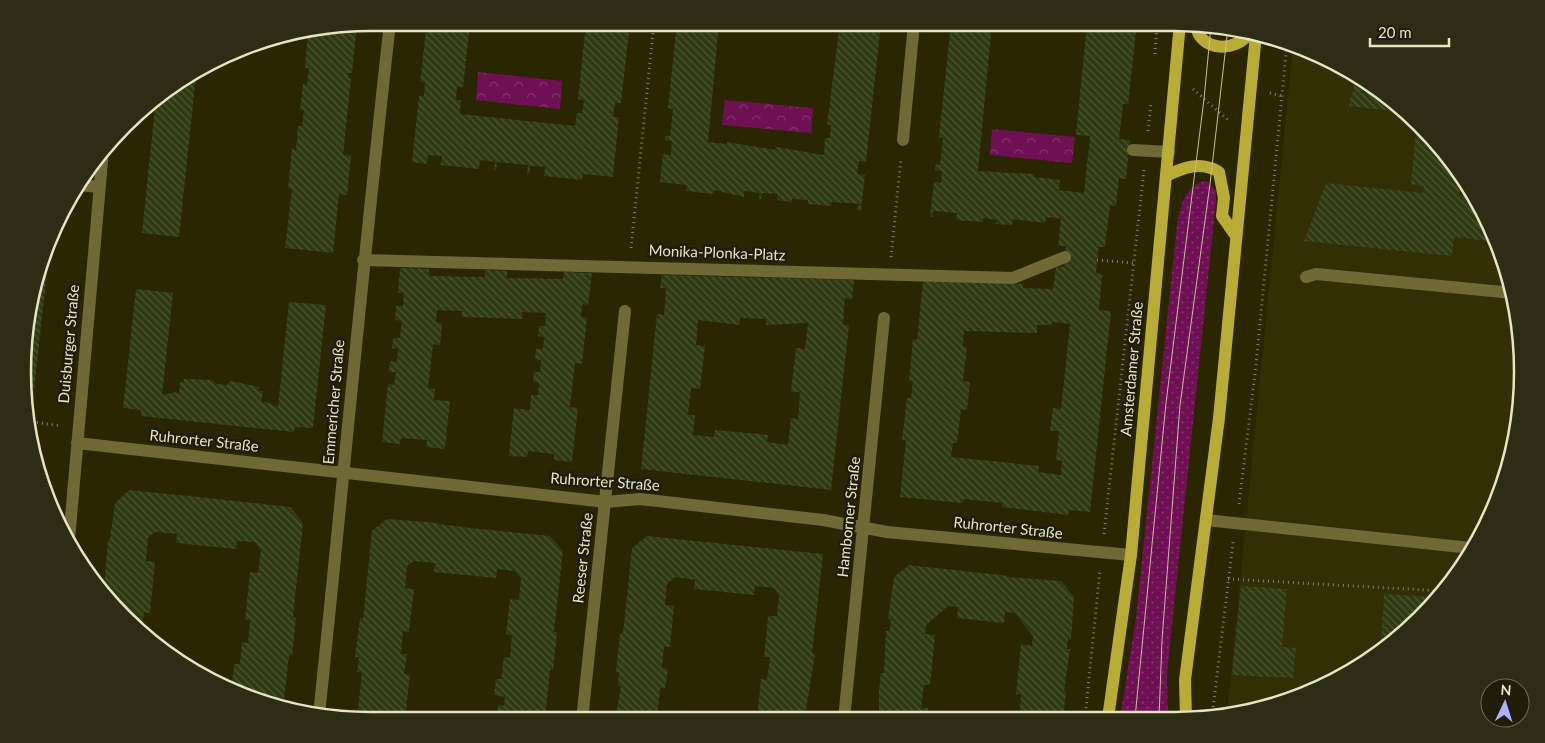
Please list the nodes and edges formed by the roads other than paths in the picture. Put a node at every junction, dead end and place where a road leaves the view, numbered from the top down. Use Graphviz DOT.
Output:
graph roads {
  1 [pos="389,31"];
  2 [pos="913,31"];
  3 [pos="1179,31"];
  4 [pos="1197,32"];
  5 [pos="1243,39"];
  6 [pos="1255,41"];
  7 [pos="903,140"];
  8 [pos="1140,151"];
  9 [pos="1169,152"];
  10 [pos="101,165"];
  11 [pos="1166,176"];
  12 [pos="87,186"];
  13 [pos="99,187"];
  14 [pos="1236,236"];
  15 [pos="1065,257"];
  16 [pos="364,260"];
  17 [pos="1306,277"];
  18 [pos="1504,292"];
  19 [pos="625,311"];
  20 [pos="884,318"];
  21 [pos="78,443"];
  22 [pos="344,472"];
  23 [pos="606,502"];
  24 [pos="1206,520"];
  25 [pos="865,526"];
  26 [pos="70,529"];
  27 [pos="1465,547"];
  28 [pos="1131,555"];
  29 [pos="320,708"];
  30 [pos="1186,711"];
  31 [pos="583,712"];
  32 [pos="845,712"];
  33 [pos="1109,712"];
  1 -- 16 [label="street, Emmericher Straße"];
  2 -- 7 [label="street"];
  3 -- 9 [label="main road, Amsterdamer Straße"];
  4 -- 5 [label="main road"];
  6 -- 14 [label="main road"];
  8 -- 9 [label="street"];
  9 -- 11 [label="main road, Amsterdamer Straße"];
  10 -- 13 [label="street, Duisburger Straße"];
  11 -- 14 [label="main road"];
  11 -- 28 [label="main road, Amsterdamer Straße"];
  12 -- 13 [label="street"];
  13 -- 21 [label="street, Duisburger Straße"];
  14 -- 24 [label="main road"];
  15 -- 16 [label="street, Monika-Plonka-Platz"];
  16 -- 22 [label="street, Emmericher Straße"];
  17 -- 18 [label="street"];
  19 -- 23 [label="street, Reeser Straße"];
  20 -- 25 [label="street, Hamborner Straße"];
  21 -- 22 [label="street, Ruhrorter Straße"];
  21 -- 26 [label="street, Duisburger Straße"];
  22 -- 23 [label="street, Ruhrorter Straße"];
  22 -- 29 [label="street, Emmericher Straße"];
  23 -- 25 [label="street, Ruhrorter Straße"];
  23 -- 31 [label="street, Reeser Straße"];
  24 -- 27 [label="street"];
  24 -- 30 [label="main road"];
  25 -- 28 [label="street, Ruhrorter Straße"];
  25 -- 32 [label="street, Hamborner Straße"];
  28 -- 33 [label="main road, Amsterdamer Straße"];
}
